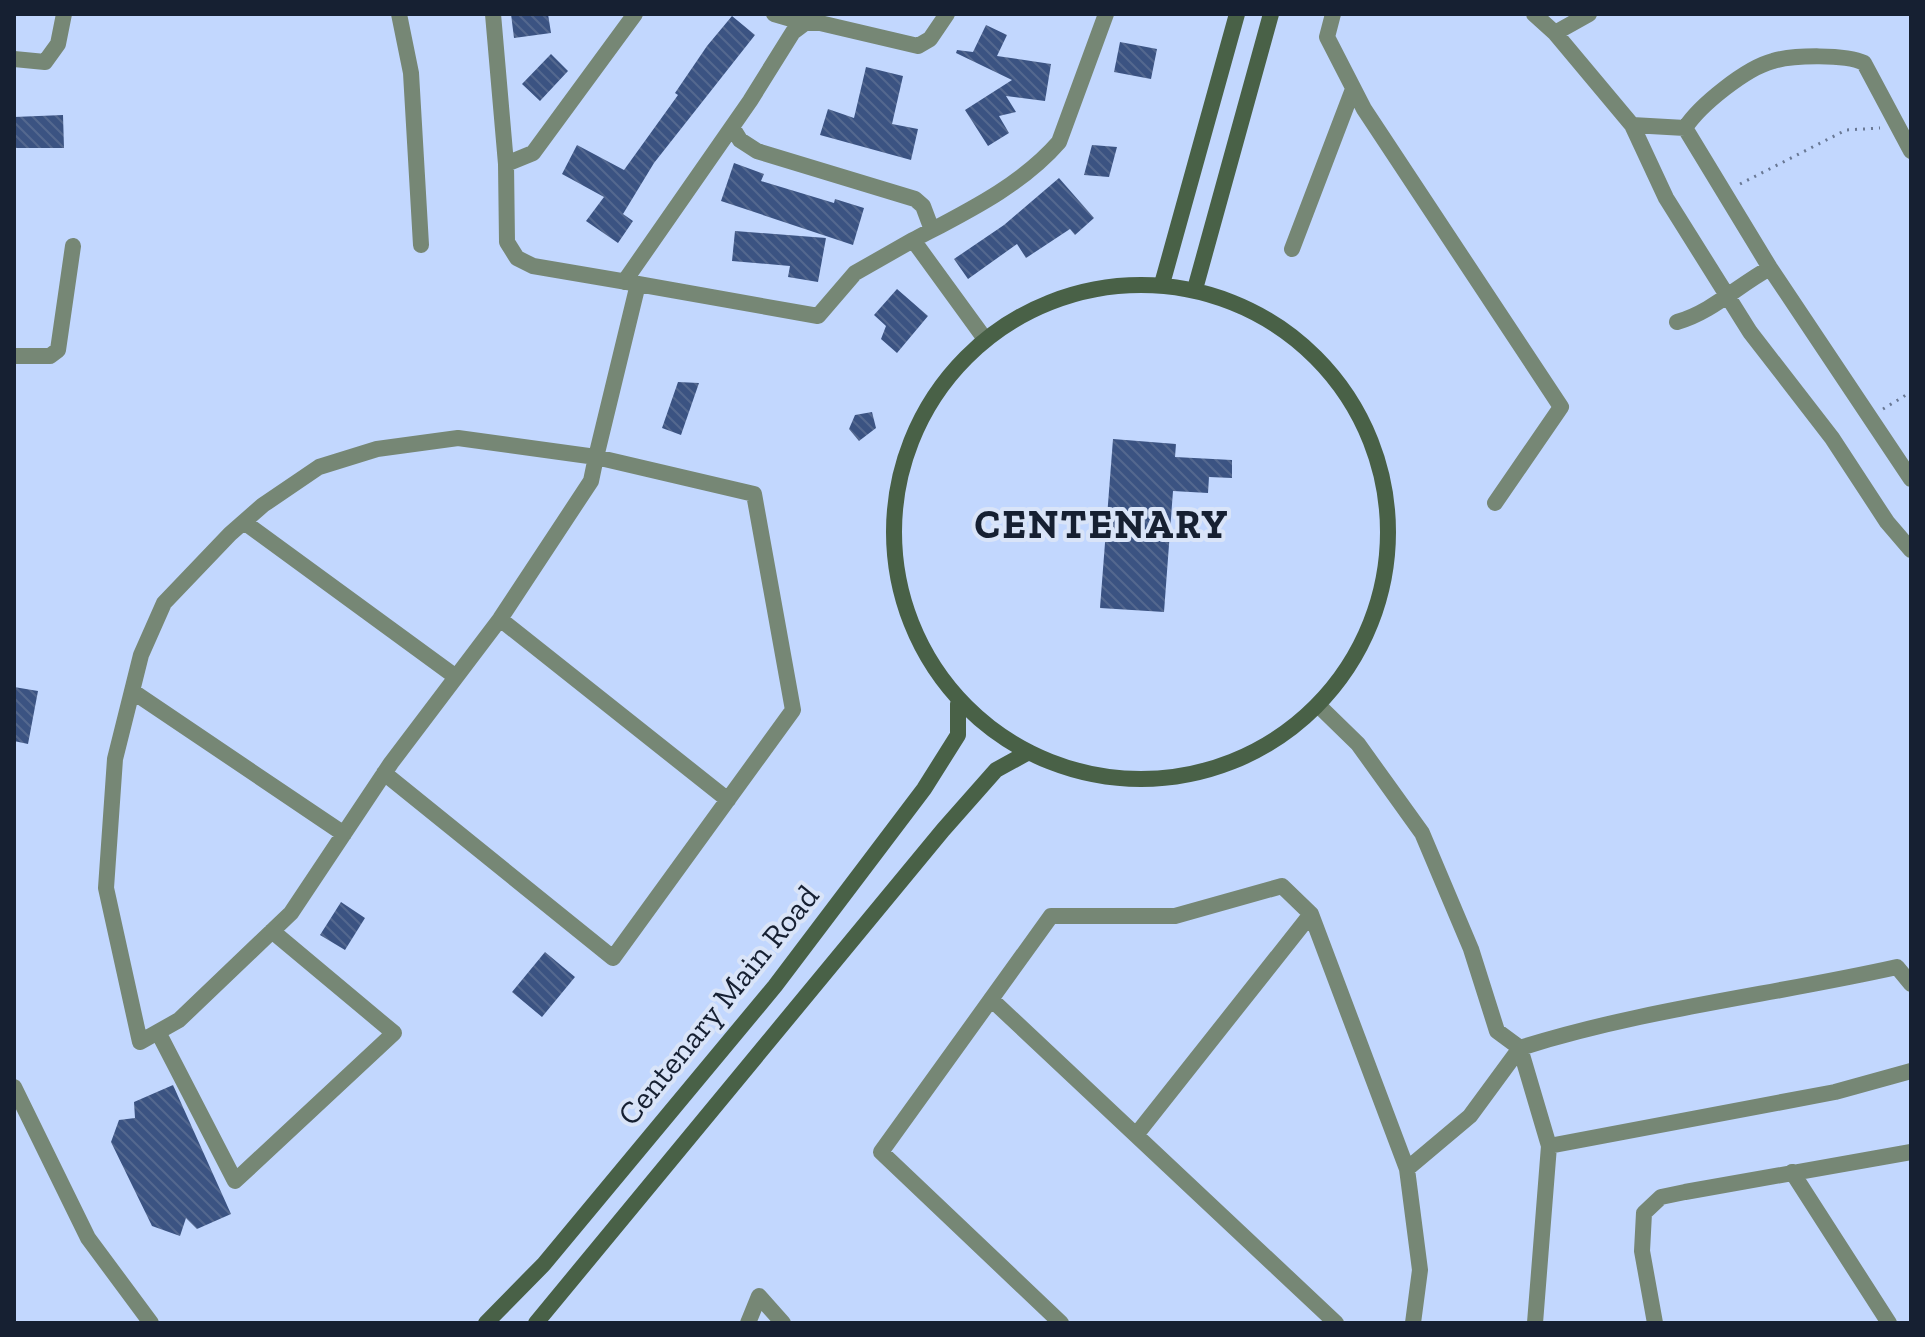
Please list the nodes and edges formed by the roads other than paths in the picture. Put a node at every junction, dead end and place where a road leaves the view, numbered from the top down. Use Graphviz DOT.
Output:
graph roads {
  1 [pos="64,14"];
  2 [pos="399,14"];
  3 [pos="493,14"];
  4 [pos="635,14"];
  5 [pos="774,14"];
  6 [pos="947,14"];
  7 [pos="1106,14"];
  8 [pos="1237,14"];
  9 [pos="1271,14"];
  10 [pos="1333,14"];
  11 [pos="1534,14"];
  12 [pos="1589,14"];
  13 [pos="805,23"];
  14 [pos="1555,33"];
  15 [pos="14,59"];
  16 [pos="1353,89"];
  17 [pos="1632,125"];
  18 [pos="732,127"];
  19 [pos="1685,128"];
  20 [pos="1911,151"];
  21 [pos="506,164"];
  22 [pos="932,230"];
  23 [pos="913,240"];
  24 [pos="421,245"];
  25 [pos="73,246"];
  26 [pos="1292,249"];
  27 [pos="1770,268"];
  28 [pos="631,283"];
  29 [pos="1162,284"];
  30 [pos="1195,289"];
  31 [pos="1727,295"];
  32 [pos="1677,322"];
  33 [pos="985,339"];
  34 [pos="14,356"];
  35 [pos="596,457"];
  36 [pos="1911,479"];
  37 [pos="1495,503"];
  38 [pos="244,522"];
  39 [pos="1911,550"];
  40 [pos="500,619"];
  41 [pos="456,677"];
  42 [pos="132,691"];
  43 [pos="958,704"];
  44 [pos="1318,705"];
  45 [pos="1027,753"];
  46 [pos="384,773"];
  47 [pos="728,800"];
  48 [pos="344,834"];
  49 [pos="1311,914"];
  50 [pos="272,931"];
  51 [pos="1911,984"];
  52 [pos="991,999"];
  53 [pos="158,1032"];
  54 [pos="1520,1048"];
  55 [pos="1911,1071"];
  56 [pos="14,1087"];
  57 [pos="1136,1135"];
  58 [pos="1549,1146"];
  59 [pos="1911,1152"];
  60 [pos="1407,1169"];
  61 [pos="1792,1172"];
  62 [pos="151,1323"];
  63 [pos="486,1323"];
  64 [pos="536,1323"];
  65 [pos="748,1323"];
  66 [pos="783,1323"];
  67 [pos="1061,1323"];
  68 [pos="1336,1323"];
  69 [pos="1413,1323"];
  70 [pos="1535,1323"];
  71 [pos="1655,1323"];
  72 [pos="1889,1323"];
  1 -- 15 [label="street"];
  2 -- 24 [label="street"];
  3 -- 21 [label="street"];
  4 -- 21 [label="street"];
  5 -- 13 [label="street"];
  6 -- 13 [label="street"];
  7 -- 22 [label="street"];
  8 -- 29 [label="street"];
  9 -- 30 [label="street"];
  10 -- 16 [label="street"];
  11 -- 14 [label="street"];
  12 -- 14 [label="street"];
  13 -- 18 [label="street"];
  14 -- 17 [label="street"];
  16 -- 26 [label="street"];
  16 -- 37 [label="street"];
  17 -- 19 [label="street"];
  17 -- 31 [label="street"];
  18 -- 22 [label="street"];
  18 -- 28 [label="street"];
  19 -- 20 [label="street"];
  19 -- 27 [label="street"];
  21 -- 28 [label="street"];
  22 -- 23 [label="street"];
  23 -- 28 [label="street"];
  23 -- 33 [label="street"];
  25 -- 34 [label="street"];
  27 -- 31 [label="street"];
  27 -- 36 [label="street"];
  28 -- 35 [label="street"];
  29 -- 30 [label="street"];
  29 -- 33 [label="street"];
  30 -- 44 [label="street"];
  31 -- 32 [label="street"];
  31 -- 39 [label="street"];
  33 -- 43 [label="street"];
  35 -- 38 [label="street"];
  35 -- 40 [label="street"];
  35 -- 47 [label="street"];
  38 -- 41 [label="street"];
  38 -- 42 [label="street"];
  40 -- 41 [label="street"];
  40 -- 47 [label="street"];
  41 -- 46 [label="street"];
  42 -- 48 [label="street"];
  42 -- 53 [label="street"];
  43 -- 45 [label="street"];
  43 -- 63 [label="street, Centenary Main Road"];
  44 -- 45 [label="street"];
  44 -- 54 [label="street"];
  45 -- 64 [label="street, Centenary Main Road"];
  46 -- 47 [label="street"];
  46 -- 48 [label="street"];
  48 -- 50 [label="street"];
  49 -- 52 [label="street"];
  49 -- 57 [label="street"];
  49 -- 60 [label="street"];
  50 -- 53 [label="street"];
  50 -- 53 [label="street"];
  51 -- 54 [label="street"];
  52 -- 57 [label="street"];
  52 -- 67 [label="street"];
  54 -- 58 [label="street"];
  54 -- 60 [label="street"];
  55 -- 58 [label="street"];
  56 -- 62 [label="street"];
  57 -- 68 [label="street"];
  58 -- 70 [label="street"];
  59 -- 61 [label="street"];
  60 -- 69 [label="street"];
  61 -- 71 [label="street"];
  61 -- 72 [label="street"];
  65 -- 66 [label="street"];
}
